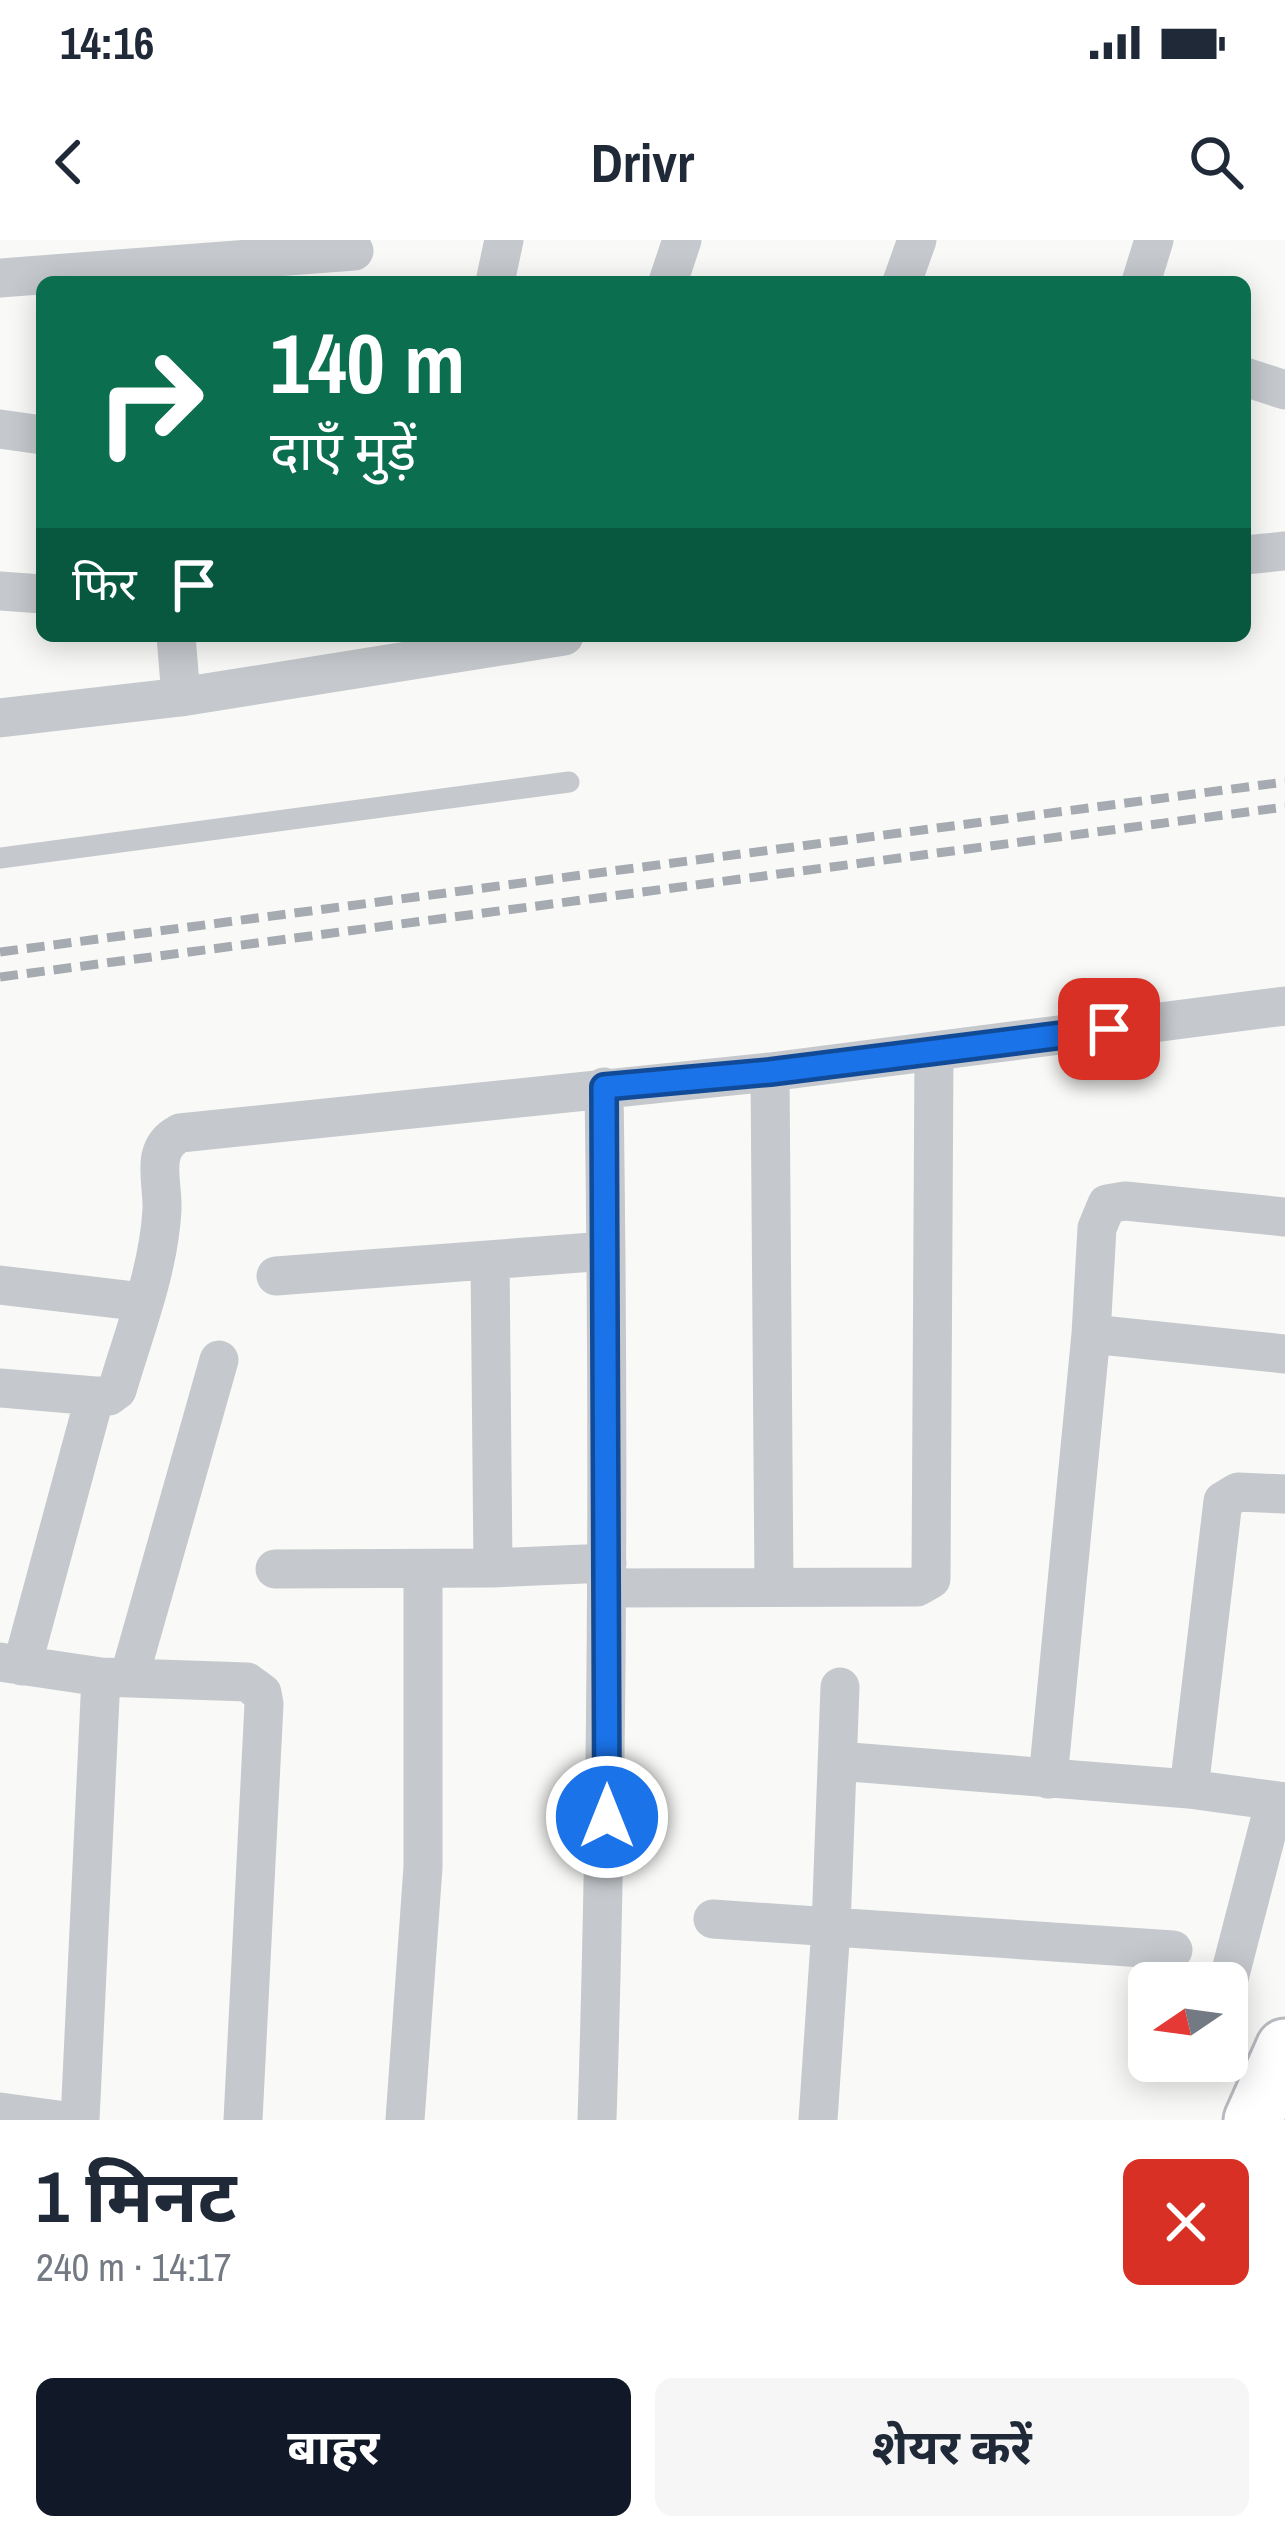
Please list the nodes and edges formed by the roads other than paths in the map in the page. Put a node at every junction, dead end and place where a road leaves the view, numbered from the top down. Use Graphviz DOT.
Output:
graph roads {
  1 [pos="504,240"];
  2 [pos="682,240"];
  3 [pos="916,240"];
  4 [pos="1154,240"];
  5 [pos="354,251"];
  6 [pos="496,276"];
  7 [pos="670,276"];
  8 [pos="904,276"];
  9 [pos="1144,276"];
  10 [pos="0,278"];
  11 [pos="1251,379"];
  12 [pos="1285,390"];
  13 [pos="0,429"];
  14 [pos="36,434"];
  15 [pos="1285,551"];
  16 [pos="1251,554"];
  17 [pos="0,591"];
  18 [pos="36,594"];
  19 [pos="176,642"];
  20 [pos="480,642"];
  21 [pos="346,652"];
  22 [pos="181,697"];
  23 [pos="0,718"];
  24 [pos="569,782"];
  25 [pos="0,858"];
  26 [pos="1285,1006"];
  27 [pos="934,1052"];
  28 [pos="770,1072"];
  29 [pos="604,1087"];
  30 [pos="1285,1217"];
  31 [pos="606,1251"];
  32 [pos="490,1261"];
  33 [pos="276,1276"];
  34 [pos="0,1285"];
  35 [pos="143,1302"];
  36 [pos="1090,1334"];
  37 [pos="1285,1354"];
  38 [pos="219,1360"];
  39 [pos="0,1388"];
  40 [pos="95,1396"];
  41 [pos="1285,1494"];
  42 [pos="494,1568"];
  43 [pos="275,1569"];
  44 [pos="423,1569"];
  45 [pos="608,1576"];
  46 [pos="774,1586"];
  47 [pos="11,1664"];
  48 [pos="115,1677"];
  49 [pos="841,1688"];
  50 [pos="838,1761"];
  51 [pos="1048,1780"];
  52 [pos="1189,1789"];
  53 [pos="1280,1802"];
  54 [pos="713,1918"];
  55 [pos="831,1927"];
  56 [pos="1173,1951"];
  57 [pos="1234,1962"];
  58 [pos="1285,2048"];
  59 [pos="0,2111"];
  60 [pos="1285,2114"];
  61 [pos="58,2120"];
  62 [pos="80,2120"];
  63 [pos="243,2120"];
  64 [pos="405,2120"];
  65 [pos="597,2120"];
  66 [pos="818,2120"];
  67 [pos="1253,2120"];
  68 [pos="1267,2120"];
  1 -- 6 [label="street"];
  2 -- 7 [label="street"];
  3 -- 8 [label="street"];
  4 -- 9 [label="street"];
  5 -- 10 [label="street"];
  11 -- 12 [label="street"];
  13 -- 14 [label="street"];
  15 -- 16 [label="street"];
  17 -- 18 [label="street"];
  19 -- 22 [label="street"];
  20 -- 21 [label="street"];
  21 -- 22 [label="street"];
  22 -- 23 [label="street"];
  24 -- 25 [label="lane"];
  26 -- 27 [label="street"];
  27 -- 28 [label="street"];
  27 -- 46 [label="street"];
  28 -- 29 [label="street"];
  28 -- 46 [label="street"];
  29 -- 31 [label="street"];
  29 -- 35 [label="street"];
  30 -- 36 [label="street"];
  31 -- 32 [label="street"];
  31 -- 45 [label="street"];
  32 -- 33 [label="street"];
  32 -- 42 [label="street"];
  34 -- 35 [label="street"];
  35 -- 40 [label="street"];
  36 -- 37 [label="street"];
  36 -- 51 [label="street"];
  38 -- 48 [label="street"];
  39 -- 40 [label="street"];
  40 -- 47 [label="street"];
  41 -- 52 [label="street"];
  42 -- 44 [label="street"];
  42 -- 45 [label="street"];
  43 -- 44 [label="street"];
  44 -- 64 [label="street"];
  45 -- 46 [label="street"];
  45 -- 65 [label="street"];
  47 -- 48 [label="street"];
  48 -- 62 [label="street"];
  48 -- 63 [label="street"];
  49 -- 50 [label="street"];
  50 -- 51 [label="street"];
  50 -- 55 [label="street"];
  51 -- 52 [label="street"];
  52 -- 53 [label="street"];
  53 -- 57 [label="street"];
  54 -- 55 [label="street"];
  55 -- 56 [label="street"];
  55 -- 66 [label="street"];
  58 -- 67 [label="street"];
  59 -- 61 [label="street"];
  60 -- 68 [label="street"];
}
